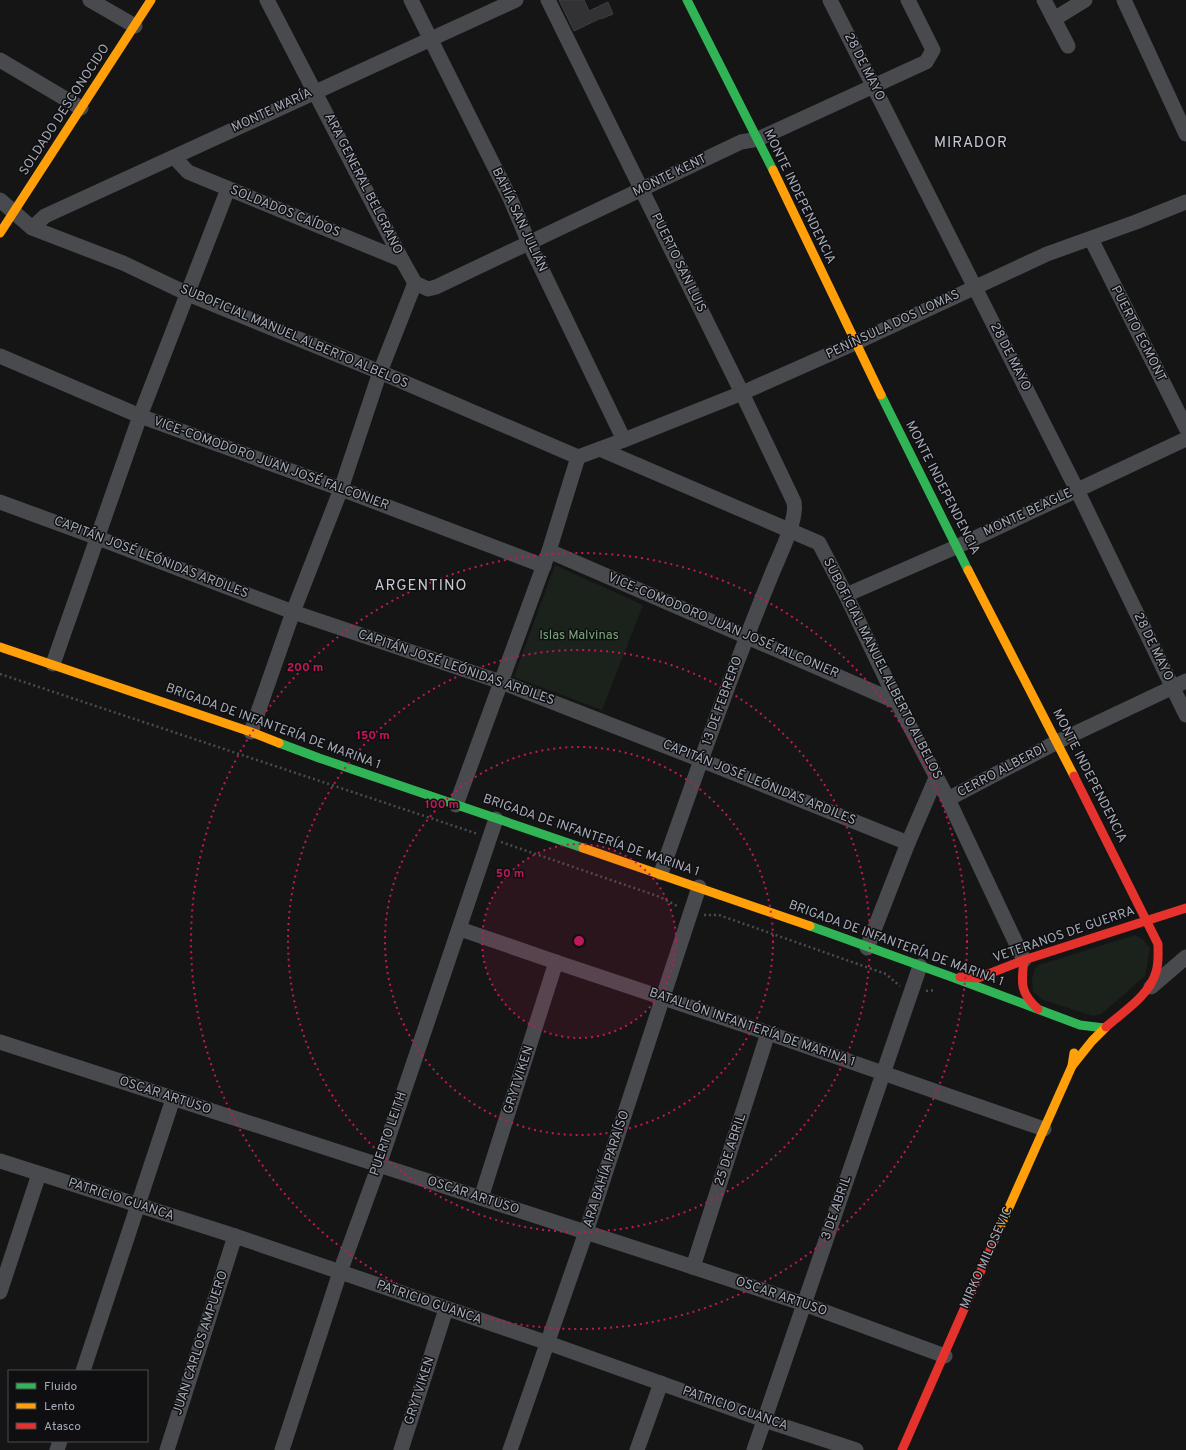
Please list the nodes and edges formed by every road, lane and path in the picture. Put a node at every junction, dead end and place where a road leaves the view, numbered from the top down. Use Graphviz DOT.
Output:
graph roads {
  1 [pos="90,0"];
  2 [pos="151,0"];
  3 [pos="268,0"];
  4 [pos="411,0"];
  5 [pos="516,0"];
  6 [pos="548,0"];
  7 [pos="687,0"];
  8 [pos="830,0"];
  9 [pos="908,0"];
  10 [pos="1044,0"];
  11 [pos="1085,0"];
  12 [pos="1124,0"];
  13 [pos="1054,19"];
  14 [pos="135,26"];
  15 [pos="431,38"];
  16 [pos="1068,46"];
  17 [pos="0,60"];
  18 [pos="873,87"];
  19 [pos="315,91"];
  20 [pos="81,108"];
  21 [pos="1186,134"];
  22 [pos="758,139"];
  23 [pos="174,157"];
  24 [pos="228,189"];
  25 [pos="642,189"];
  26 [pos="0,200"];
  27 [pos="1186,202"];
  28 [pos="14,211"];
  29 [pos="32,228"];
  30 [pos="0,233"];
  31 [pos="1091,239"];
  32 [pos="529,243"];
  33 [pos="402,260"];
  34 [pos="415,283"];
  35 [pos="974,287"];
  36 [pos="188,294"];
  37 [pos="855,344"];
  38 [pos="0,356"];
  39 [pos="380,372"];
  40 [pos="742,393"];
  41 [pos="140,416"];
  42 [pos="1186,428"];
  43 [pos="1186,439"];
  44 [pos="624,440"];
  45 [pos="600,449"];
  46 [pos="578,457"];
  47 [pos="341,489"];
  48 [pos="1077,490"];
  49 [pos="0,502"];
  50 [pos="790,530"];
  51 [pos="98,538"];
  52 [pos="956,547"];
  53 [pos="549,551"];
  54 [pos="544,566"];
  55 [pos="846,595"];
  56 [pos="293,612"];
  57 [pos="746,637"];
  58 [pos="0,647"];
  59 [pos="53,664"];
  60 [pos="0,674"];
  61 [pos="1186,681"];
  62 [pos="501,682"];
  63 [pos="1172,688"];
  64 [pos="897,702"];
  65 [pos="1186,715"];
  66 [pos="251,732"];
  67 [pos="1057,742"];
  68 [pos="701,760"];
  69 [pos="936,778"];
  70 [pos="948,799"];
  71 [pos="456,805"];
  72 [pos="496,819"];
  73 [pos="490,838"];
  74 [pos="908,843"];
  75 [pos="661,873"];
  76 [pos="699,886"];
  77 [pos="1186,908"];
  78 [pos="691,913"];
  79 [pos="1146,920"];
  80 [pos="460,929"];
  81 [pos="867,948"];
  82 [pos="1186,957"];
  83 [pos="1024,960"];
  84 [pos="556,962"];
  85 [pos="920,966"];
  86 [pos="949,976"];
  87 [pos="1150,987"];
  88 [pos="912,991"];
  89 [pos="943,993"];
  90 [pos="663,997"];
  91 [pos="1039,1009"];
  92 [pos="1104,1028"];
  93 [pos="768,1033"];
  94 [pos="0,1042"];
  95 [pos="1076,1046"];
  96 [pos="1072,1066"];
  97 [pos="883,1073"];
  98 [pos="173,1099"];
  99 [pos="1044,1129"];
  100 [pos="0,1161"];
  101 [pos="379,1165"];
  102 [pos="39,1174"];
  103 [pos="481,1198"];
  104 [pos="138,1206"];
  105 [pos="586,1232"];
  106 [pos="235,1236"];
  107 [pos="693,1267"];
  108 [pos="340,1272"];
  109 [pos="0,1292"];
  110 [pos="804,1304"];
  111 [pos="446,1309"];
  112 [pos="548,1343"];
  113 [pos="945,1356"];
  114 [pos="83,1370"];
  115 [pos="661,1383"];
  116 [pos="764,1420"];
  117 [pos="167,1450"];
  118 [pos="282,1450"];
  119 [pos="401,1450"];
  120 [pos="510,1450"];
  121 [pos="638,1450"];
  122 [pos="754,1450"];
  123 [pos="856,1450"];
  124 [pos="902,1450"];
  1 -- 14 [label="street"];
  2 -- 14 [label="street, SOLDADO DESCONOCIDO"];
  3 -- 19 [label="street, ARA GENERAL BELGRANO"];
  4 -- 15 [label="street, BAHÍA SAN JULIÁN"];
  5 -- 15 [label="street, MONTE MARÍA"];
  6 -- 25 [label="street, PUERTO SAN LUIS"];
  7 -- 22 [label="street, MONTE INDEPENDENCIA"];
  8 -- 18 [label="street, 28 DE MAYO"];
  9 -- 18 [label="street, MONTE KENT"];
  10 -- 13 [label="street"];
  11 -- 13 [label="street"];
  12 -- 21 [label="street"];
  13 -- 16 [label="street"];
  14 -- 20 [label="street, SOLDADO DESCONOCIDO"];
  15 -- 19 [label="street, MONTE MARÍA"];
  15 -- 32 [label="street, BAHÍA SAN JULIÁN"];
  17 -- 20 [label="street"];
  18 -- 22 [label="street, MONTE KENT"];
  18 -- 35 [label="street, 28 DE MAYO"];
  19 -- 23 [label="street, MONTE MARÍA"];
  19 -- 33 [label="street, ARA GENERAL BELGRANO"];
  20 -- 28 [label="street, SOLDADO DESCONOCIDO"];
  22 -- 25 [label="street, MONTE KENT"];
  22 -- 37 [label="street, MONTE INDEPENDENCIA"];
  23 -- 24 [label="street, SOLDADOS CAÍDOS"];
  23 -- 29 [label="street, MONTE MARÍA"];
  24 -- 33 [label="street, SOLDADOS CAÍDOS"];
  24 -- 36 [label="street"];
  25 -- 32 [label="street, MONTE KENT"];
  25 -- 40 [label="street, PUERTO SAN LUIS"];
  26 -- 28 [label="street, SUBOFICIAL MANUEL ALBERTO ALBELOS"];
  27 -- 31 [label="street, PENÍNSULA DOS LOMAS"];
  28 -- 29 [label="street, SUBOFICIAL MANUEL ALBERTO ALBELOS"];
  28 -- 30 [label="street, SOLDADO DESCONOCIDO"];
  29 -- 36 [label="street, SUBOFICIAL MANUEL ALBERTO ALBELOS"];
  31 -- 35 [label="street, PENÍNSULA DOS LOMAS"];
  31 -- 42 [label="street, PUERTO EGMONT"];
  32 -- 34 [label="street, MONTE KENT"];
  32 -- 44 [label="street, BAHÍA SAN JULIÁN"];
  33 -- 34 [label="street, ARA GENERAL BELGRANO"];
  34 -- 39 [label="street"];
  35 -- 37 [label="street, PENÍNSULA DOS LOMAS"];
  35 -- 48 [label="street, 28 DE MAYO"];
  36 -- 39 [label="street, SUBOFICIAL MANUEL ALBERTO ALBELOS"];
  36 -- 41 [label="street"];
  37 -- 40 [label="street, PENÍNSULA DOS LOMAS"];
  37 -- 52 [label="street, MONTE INDEPENDENCIA"];
  38 -- 41 [label="street, VICE-COMODORO JUAN JOSÉ FALCONIER"];
  39 -- 46 [label="street, SUBOFICIAL MANUEL ALBERTO ALBELOS"];
  39 -- 47 [label="street"];
  40 -- 44 [label="street, PENÍNSULA DOS LOMAS"];
  40 -- 50 [label="street, PUERTO SAN LUIS"];
  41 -- 47 [label="street, VICE-COMODORO JUAN JOSÉ FALCONIER"];
  41 -- 51 [label="street"];
  43 -- 48 [label="street, MONTE BEAGLE"];
  44 -- 45 [label="street, PENÍNSULA DOS LOMAS"];
  45 -- 46 [label="street, PENÍNSULA DOS LOMAS"];
  45 -- 50 [label="street, SUBOFICIAL MANUEL ALBERTO ALBELOS"];
  46 -- 53 [label="street"];
  47 -- 54 [label="street, VICE-COMODORO JUAN JOSÉ FALCONIER"];
  47 -- 56 [label="street"];
  48 -- 52 [label="street, MONTE BEAGLE"];
  48 -- 63 [label="street, 28 DE MAYO"];
  49 -- 51 [label="street, CAPITÁN JOSÉ LEÓNIDAS ARDILES"];
  50 -- 55 [label="street, SUBOFICIAL MANUEL ALBERTO ALBELOS"];
  50 -- 57 [label="street, 13 DE FEBRERO"];
  51 -- 56 [label="street, CAPITÁN JOSÉ LEÓNIDAS ARDILES"];
  51 -- 59 [label="street"];
  52 -- 55 [label="street, MONTE BEAGLE"];
  52 -- 67 [label="street, MONTE INDEPENDENCIA"];
  53 -- 54 [label="street"];
  53 -- 57 [label="street, VICE-COMODORO JUAN JOSÉ FALCONIER"];
  54 -- 62 [label="street"];
  55 -- 64 [label="street, SUBOFICIAL MANUEL ALBERTO ALBELOS"];
  56 -- 62 [label="street, CAPITÁN JOSÉ LEÓNIDAS ARDILES"];
  56 -- 66 [label="street"];
  57 -- 64 [label="street, VICE-COMODORO JUAN JOSÉ FALCONIER"];
  57 -- 68 [label="street, 13 DE FEBRERO"];
  58 -- 59 [label="street, BRIGADA DE INFANTERÍA DE MARINA 1"];
  59 -- 66 [label="street, BRIGADA DE INFANTERÍA DE MARINA 1"];
  60 -- 73 [label="path"];
  61 -- 63 [label="street, CERRO ALBERDI"];
  62 -- 68 [label="street, CAPITÁN JOSÉ LEÓNIDAS ARDILES"];
  62 -- 71 [label="street"];
  63 -- 65 [label="street, 28 DE MAYO"];
  63 -- 67 [label="street, CERRO ALBERDI"];
  64 -- 69 [label="street, SUBOFICIAL MANUEL ALBERTO ALBELOS"];
  66 -- 71 [label="street, BRIGADA DE INFANTERÍA DE MARINA 1"];
  67 -- 70 [label="street, CERRO ALBERDI"];
  67 -- 79 [label="street, MONTE INDEPENDENCIA"];
  68 -- 74 [label="street, CAPITÁN JOSÉ LEÓNIDAS ARDILES"];
  68 -- 75 [label="street, 13 DE FEBRERO"];
  69 -- 70 [label="street, SUBOFICIAL MANUEL ALBERTO ALBELOS"];
  69 -- 74 [label="street"];
  70 -- 83 [label="street, SUBOFICIAL MANUEL ALBERTO ALBELOS"];
  71 -- 72 [label="street, BRIGADA DE INFANTERÍA DE MARINA 1"];
  72 -- 73 [label="street, PUERTO LEITH"];
  72 -- 75 [label="street, BRIGADA DE INFANTERÍA DE MARINA 1"];
  73 -- 78 [label="path"];
  73 -- 80 [label="street, PUERTO LEITH"];
  74 -- 81 [label="street"];
  75 -- 76 [label="street, BRIGADA DE INFANTERÍA DE MARINA 1"];
  76 -- 78 [label="street, ARA BAHÍA PARAÍSO"];
  76 -- 81 [label="street, BRIGADA DE INFANTERÍA DE MARINA 1"];
  77 -- 79 [label="street, VETERANOS DE GUERRA"];
  78 -- 88 [label="path"];
  78 -- 90 [label="street, ARA BAHÍA PARAÍSO"];
  79 -- 83 [label="street, VETERANOS DE GUERRA"];
  79 -- 87 [label="street, MONTE INDEPENDENCIA"];
  80 -- 84 [label="street, BATALLÓN INFANTERÍA DE MARINA 1"];
  80 -- 101 [label="street, PUERTO LEITH"];
  81 -- 85 [label="street, BRIGADA DE INFANTERÍA DE MARINA 1"];
  82 -- 87 [label="street, MIRKO MILOSEVIC"];
  83 -- 86 [label="street, VETERANOS DE GUERRA"];
  83 -- 91 [label="street"];
  84 -- 90 [label="street, BATALLÓN INFANTERÍA DE MARINA 1"];
  84 -- 103 [label="street, GRYTVIKEN"];
  85 -- 86 [label="street, BRIGADA DE INFANTERÍA DE MARINA 1"];
  85 -- 88 [label="street, 3 DE ABRIL"];
  86 -- 91 [label="street, BRIGADA DE INFANTERÍA DE MARINA 1"];
  87 -- 92 [label="street, MIRKO MILOSEVIC"];
  88 -- 89 [label="path"];
  88 -- 97 [label="street, 3 DE ABRIL"];
  90 -- 93 [label="street, BATALLÓN INFANTERÍA DE MARINA 1"];
  90 -- 105 [label="street, ARA BAHÍA PARAÍSO"];
  91 -- 92 [label="street, BRIGADA DE INFANTERÍA DE MARINA 1"];
  92 -- 96 [label="street, MIRKO MILOSEVIC"];
  93 -- 97 [label="street, BATALLÓN INFANTERÍA DE MARINA 1"];
  93 -- 107 [label="street, 25 DE ABRIL"];
  94 -- 98 [label="street, OSCAR ARTUSO"];
  95 -- 96 [label="street, MIRKO MILOSEVIC"];
  96 -- 99 [label="street, MIRKO MILOSEVIC"];
  97 -- 99 [label="street, BATALLÓN INFANTERÍA DE MARINA 1"];
  97 -- 110 [label="street, 3 DE ABRIL"];
  98 -- 101 [label="street, OSCAR ARTUSO"];
  98 -- 104 [label="street"];
  99 -- 113 [label="street, MIRKO MILOSEVIC"];
  100 -- 102 [label="street, PATRICIO GUANCA"];
  101 -- 103 [label="street, OSCAR ARTUSO"];
  101 -- 108 [label="street, PUERTO LEITH"];
  102 -- 104 [label="street, PATRICIO GUANCA"];
  102 -- 109 [label="street"];
  103 -- 105 [label="street, OSCAR ARTUSO"];
  104 -- 106 [label="street, PATRICIO GUANCA"];
  104 -- 114 [label="street"];
  105 -- 107 [label="street, OSCAR ARTUSO"];
  105 -- 112 [label="street, ARA BAHÍA PARAÍSO"];
  106 -- 108 [label="street, PATRICIO GUANCA"];
  106 -- 117 [label="street, JUAN CARLOS AMPUERO"];
  107 -- 110 [label="street, OSCAR ARTUSO"];
  108 -- 111 [label="street, PATRICIO GUANCA"];
  108 -- 118 [label="street, PUERTO LEITH"];
  110 -- 113 [label="street, OSCAR ARTUSO"];
  110 -- 116 [label="street, 3 DE ABRIL"];
  111 -- 112 [label="street, PATRICIO GUANCA"];
  111 -- 119 [label="street, GRYTVIKEN"];
  112 -- 115 [label="street, PATRICIO GUANCA"];
  112 -- 120 [label="street, ARA BAHÍA PARAÍSO"];
  113 -- 124 [label="street, MIRKO MILOSEVIC"];
  115 -- 116 [label="street, PATRICIO GUANCA"];
  115 -- 121 [label="street"];
  116 -- 122 [label="street, 3 DE ABRIL"];
  116 -- 123 [label="street, PATRICIO GUANCA"];
}
